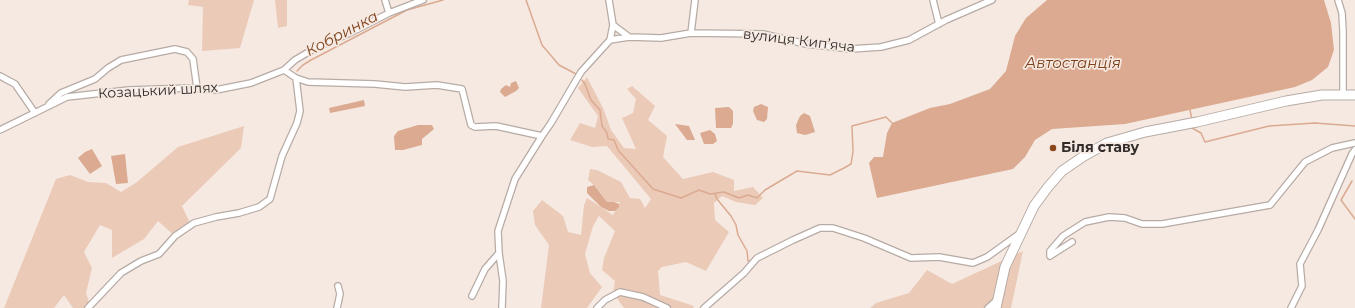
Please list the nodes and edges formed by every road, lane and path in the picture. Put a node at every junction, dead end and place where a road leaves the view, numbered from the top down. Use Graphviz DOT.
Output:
graph roads {
  1 [pos="385,0"];
  2 [pos="423,0"];
  3 [pos="609,0"];
  4 [pos="695,0"];
  5 [pos="934,0"];
  6 [pos="992,0"];
  7 [pos="1338,0"];
  8 [pos="389,12"];
  9 [pos="939,24"];
  10 [pos="613,25"];
  11 [pos="691,33"];
  12 [pos="629,37"];
  13 [pos="610,40"];
  14 [pos="284,70"];
  15 [pos="0,76"];
  16 [pos="296,78"];
  17 [pos="197,88"];
  18 [pos="1343,94"];
  19 [pos="1355,95"];
  20 [pos="43,109"];
  21 [pos="35,113"];
  22 [pos="0,130"];
  23 [pos="542,136"];
  24 [pos="1355,143"];
  25 [pos="1355,150"];
  26 [pos="1021,233"];
  27 [pos="1072,242"];
  28 [pos="499,253"];
  29 [pos="338,286"];
  30 [pos="472,296"];
  31 [pos="997,304"];
  32 [pos="88,308"];
  33 [pos="337,308"];
  34 [pos="502,308"];
  35 [pos="597,308"];
  36 [pos="667,308"];
  37 [pos="704,308"];
  38 [pos="988,308"];
  39 [pos="1291,308"];
  1 -- 8 [label="street"];
  2 -- 8 [label="street"];
  3 -- 10 [label="street"];
  4 -- 11 [label="street"];
  5 -- 9 [label="street"];
  6 -- 9 [label="street, вулиця Кипʼяча"];
  7 -- 18 [label="street"];
  8 -- 14 [label="street, Козацький шлях"];
  9 -- 11 [label="street, вулиця Кипʼяча"];
  10 -- 12 [label="street"];
  10 -- 13 [label="street"];
  11 -- 12 [label="street, вулиця Кипʼяча"];
  12 -- 13 [label="street, вулиця Кипʼяча"];
  13 -- 23 [label="street"];
  14 -- 16 [label="street"];
  14 -- 17 [label="street, Козацький шлях"];
  15 -- 21 [label="street"];
  16 -- 23 [label="street"];
  16 -- 32 [label="street"];
  17 -- 20 [label="street, Козацький шлях"];
  17 -- 20 [label="street"];
  18 -- 19 [label="main road"];
  18 -- 26 [label="main road"];
  20 -- 21 [label="street, Козацький шлях"];
  21 -- 22 [label="street, Козацький шлях"];
  23 -- 28 [label="street"];
  24 -- 27 [label="street"];
  25 -- 39 [label="street"];
  26 -- 31 [label="main road"];
  26 -- 37 [label="street"];
  28 -- 30 [label="street"];
  28 -- 34 [label="street"];
  29 -- 33 [label="street"];
  31 -- 38 [label="street"];
  35 -- 36 [label="street"];
}
